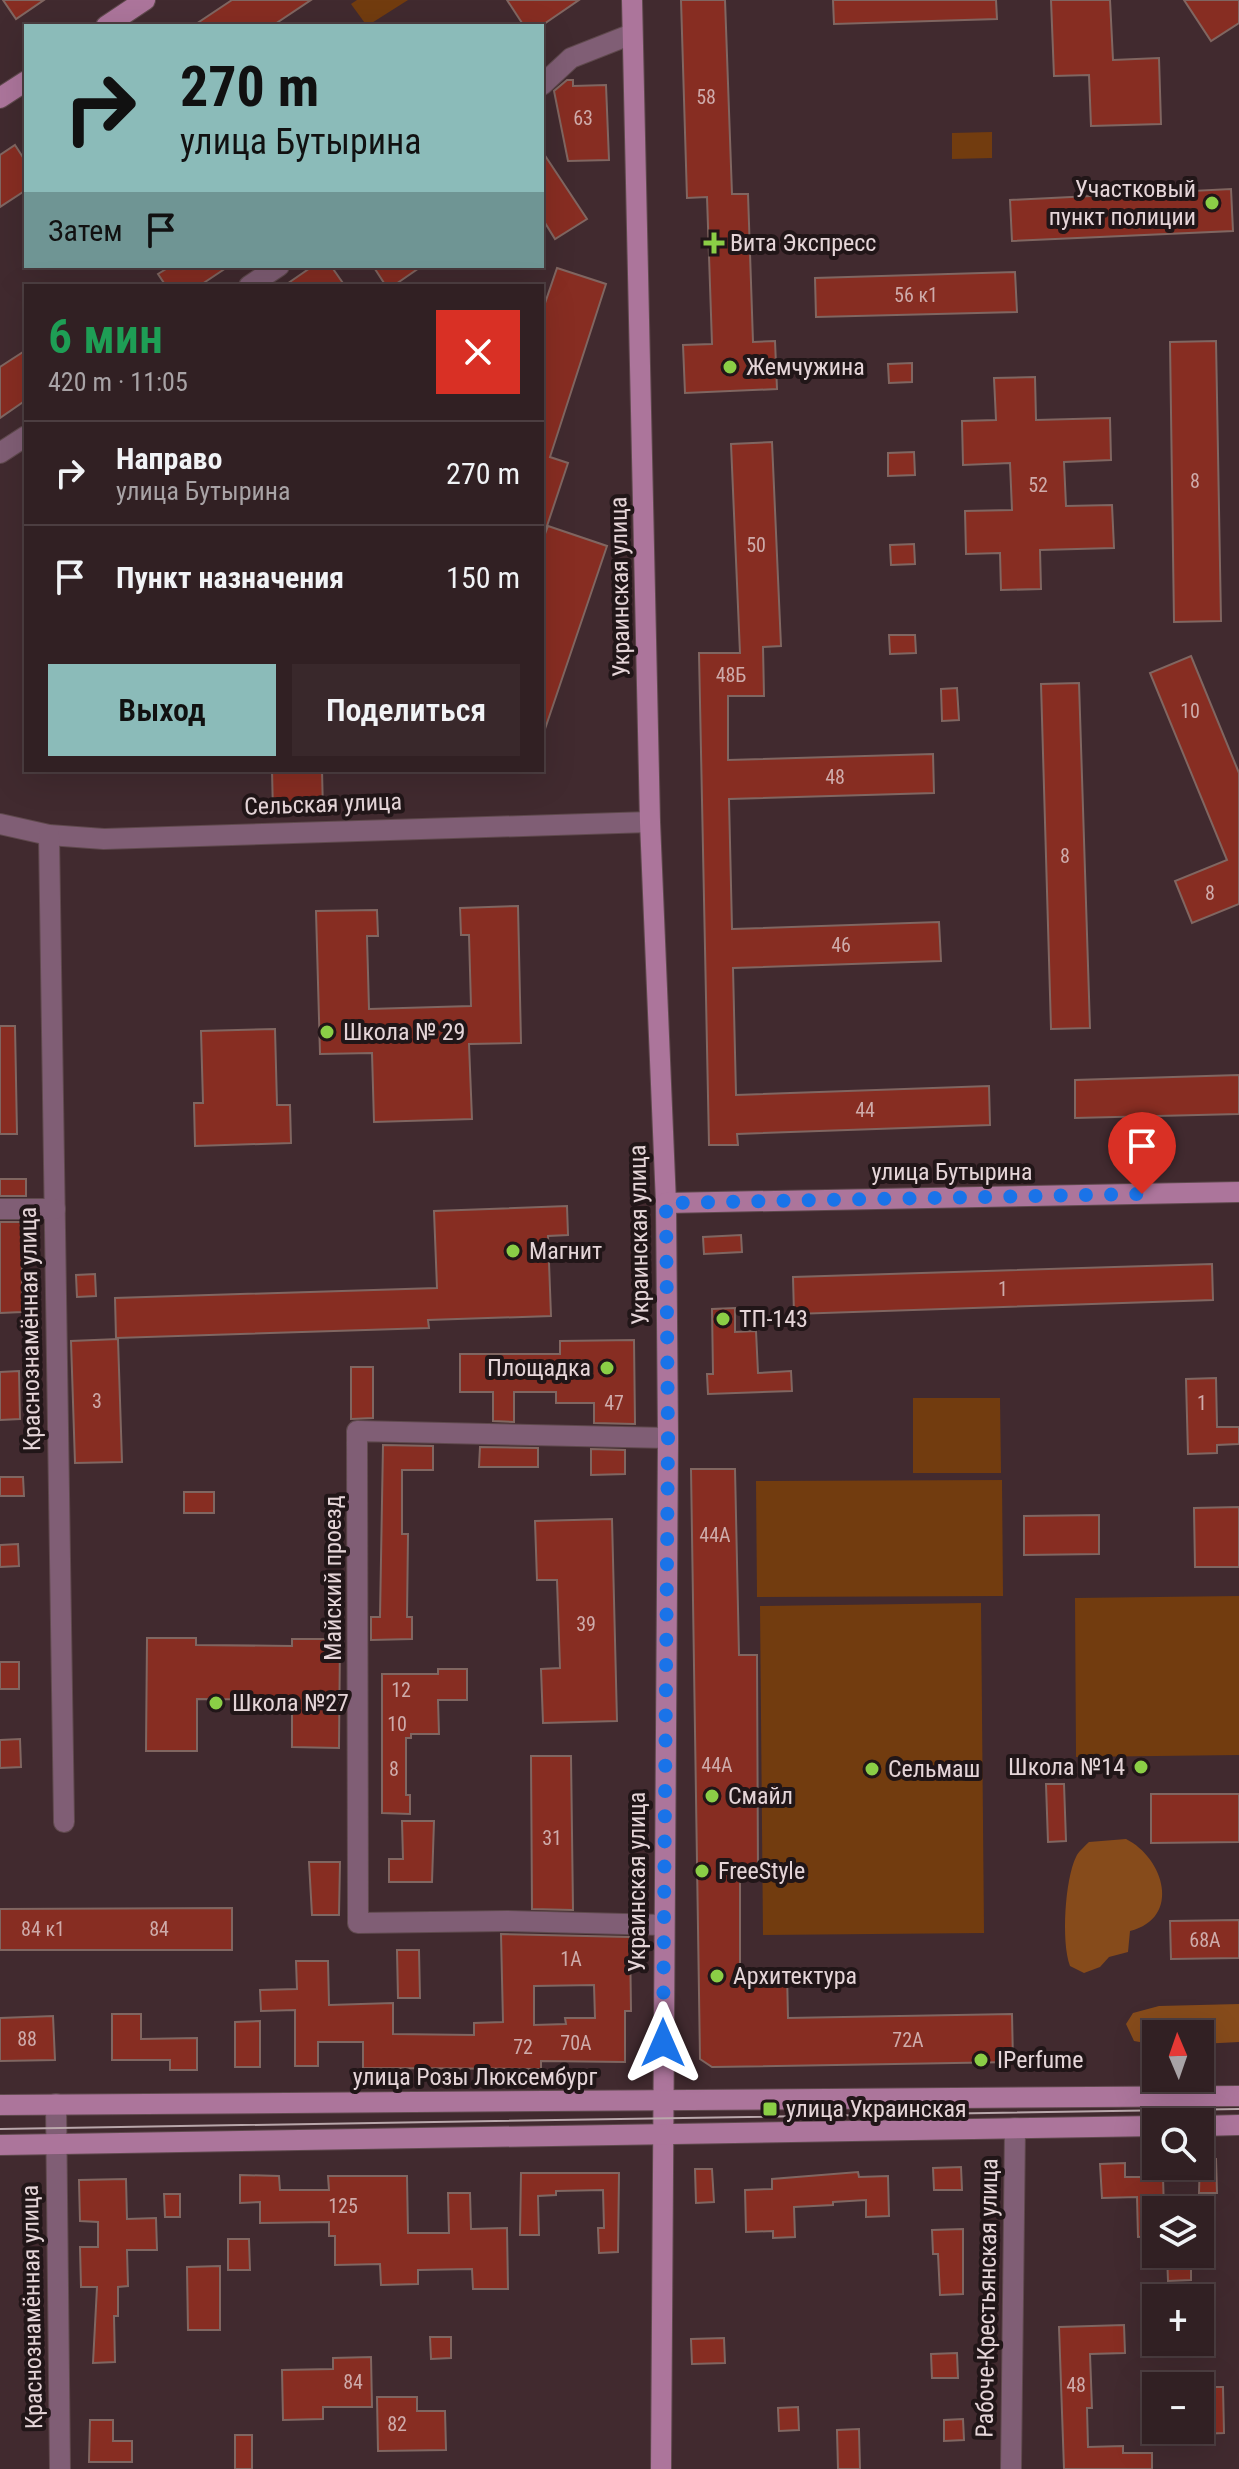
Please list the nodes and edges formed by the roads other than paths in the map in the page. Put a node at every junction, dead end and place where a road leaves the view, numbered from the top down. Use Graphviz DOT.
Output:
graph roads {
  1 [pos="145,0"];
  2 [pos="632,0"];
  3 [pos="109,24"];
  4 [pos="632,34"];
  5 [pos="24,82"];
  6 [pos="544,83"];
  7 [pos="0,98"];
  8 [pos="276,268"];
  9 [pos="252,284"];
  10 [pos="24,437"];
  11 [pos="0,453"];
  12 [pos="650,822"];
  13 [pos="0,824"];
  14 [pos="49,835"];
  15 [pos="1239,1192"];
  16 [pos="666,1203"];
  17 [pos="0,1209"];
  18 [pos="55,1209"];
  19 [pos="668,1438"];
  20 [pos="64,1822"];
  21 [pos="663,1925"];
  22 [pos="1239,2096"];
  23 [pos="663,2103"];
  24 [pos="56,2104"];
  25 [pos="0,2105"];
  26 [pos="1239,2125"];
  27 [pos="1142,2126"];
  28 [pos="1214,2126"];
  29 [pos="1015,2128"];
  30 [pos="663,2136"];
  31 [pos="0,2145"];
  32 [pos="57,2145"];
  33 [pos="60,2469"];
  34 [pos="661,2469"];
  35 [pos="1011,2469"];
  1 -- 3 [label="street"];
  2 -- 4 [label="street, Украинская улица"];
  4 -- 6 [label="street"];
  4 -- 12 [label="street, Украинская улица"];
  5 -- 7 [label="street"];
  8 -- 9 [label="street"];
  10 -- 11 [label="street"];
  12 -- 14 [label="street, Сельская улица"];
  12 -- 16 [label="street, Украинская улица"];
  13 -- 14 [label="street, Сельская улица"];
  14 -- 18 [label="street, Краснознамённая улица"];
  15 -- 16 [label="street, улица Бутырина"];
  16 -- 19 [label="street, Украинская улица"];
  17 -- 18 [label="street"];
  18 -- 20 [label="street, Краснознамённая улица"];
  19 -- 21 [label="street, Украинская улица"];
  19 -- 21 [label="street, Майский проезд"];
  21 -- 23 [label="street, Украинская улица"];
  22 -- 23 [label="street, улица Розы Люксембург"];
  23 -- 24 [label="street, улица Розы Люксембург"];
  23 -- 30 [label="street, Украинская улица"];
  24 -- 25 [label="street, улица Розы Люксембург"];
  24 -- 32 [label="street, Краснознамённая улица"];
  26 -- 28 [label="street"];
  27 -- 29 [label="street"];
  29 -- 30 [label="street"];
  29 -- 35 [label="street, Рабоче-Крестьянская улица"];
  30 -- 32 [label="street"];
  30 -- 34 [label="street, Украинская улица"];
  31 -- 32 [label="street"];
  32 -- 33 [label="street, Краснознамённая улица"];
}
